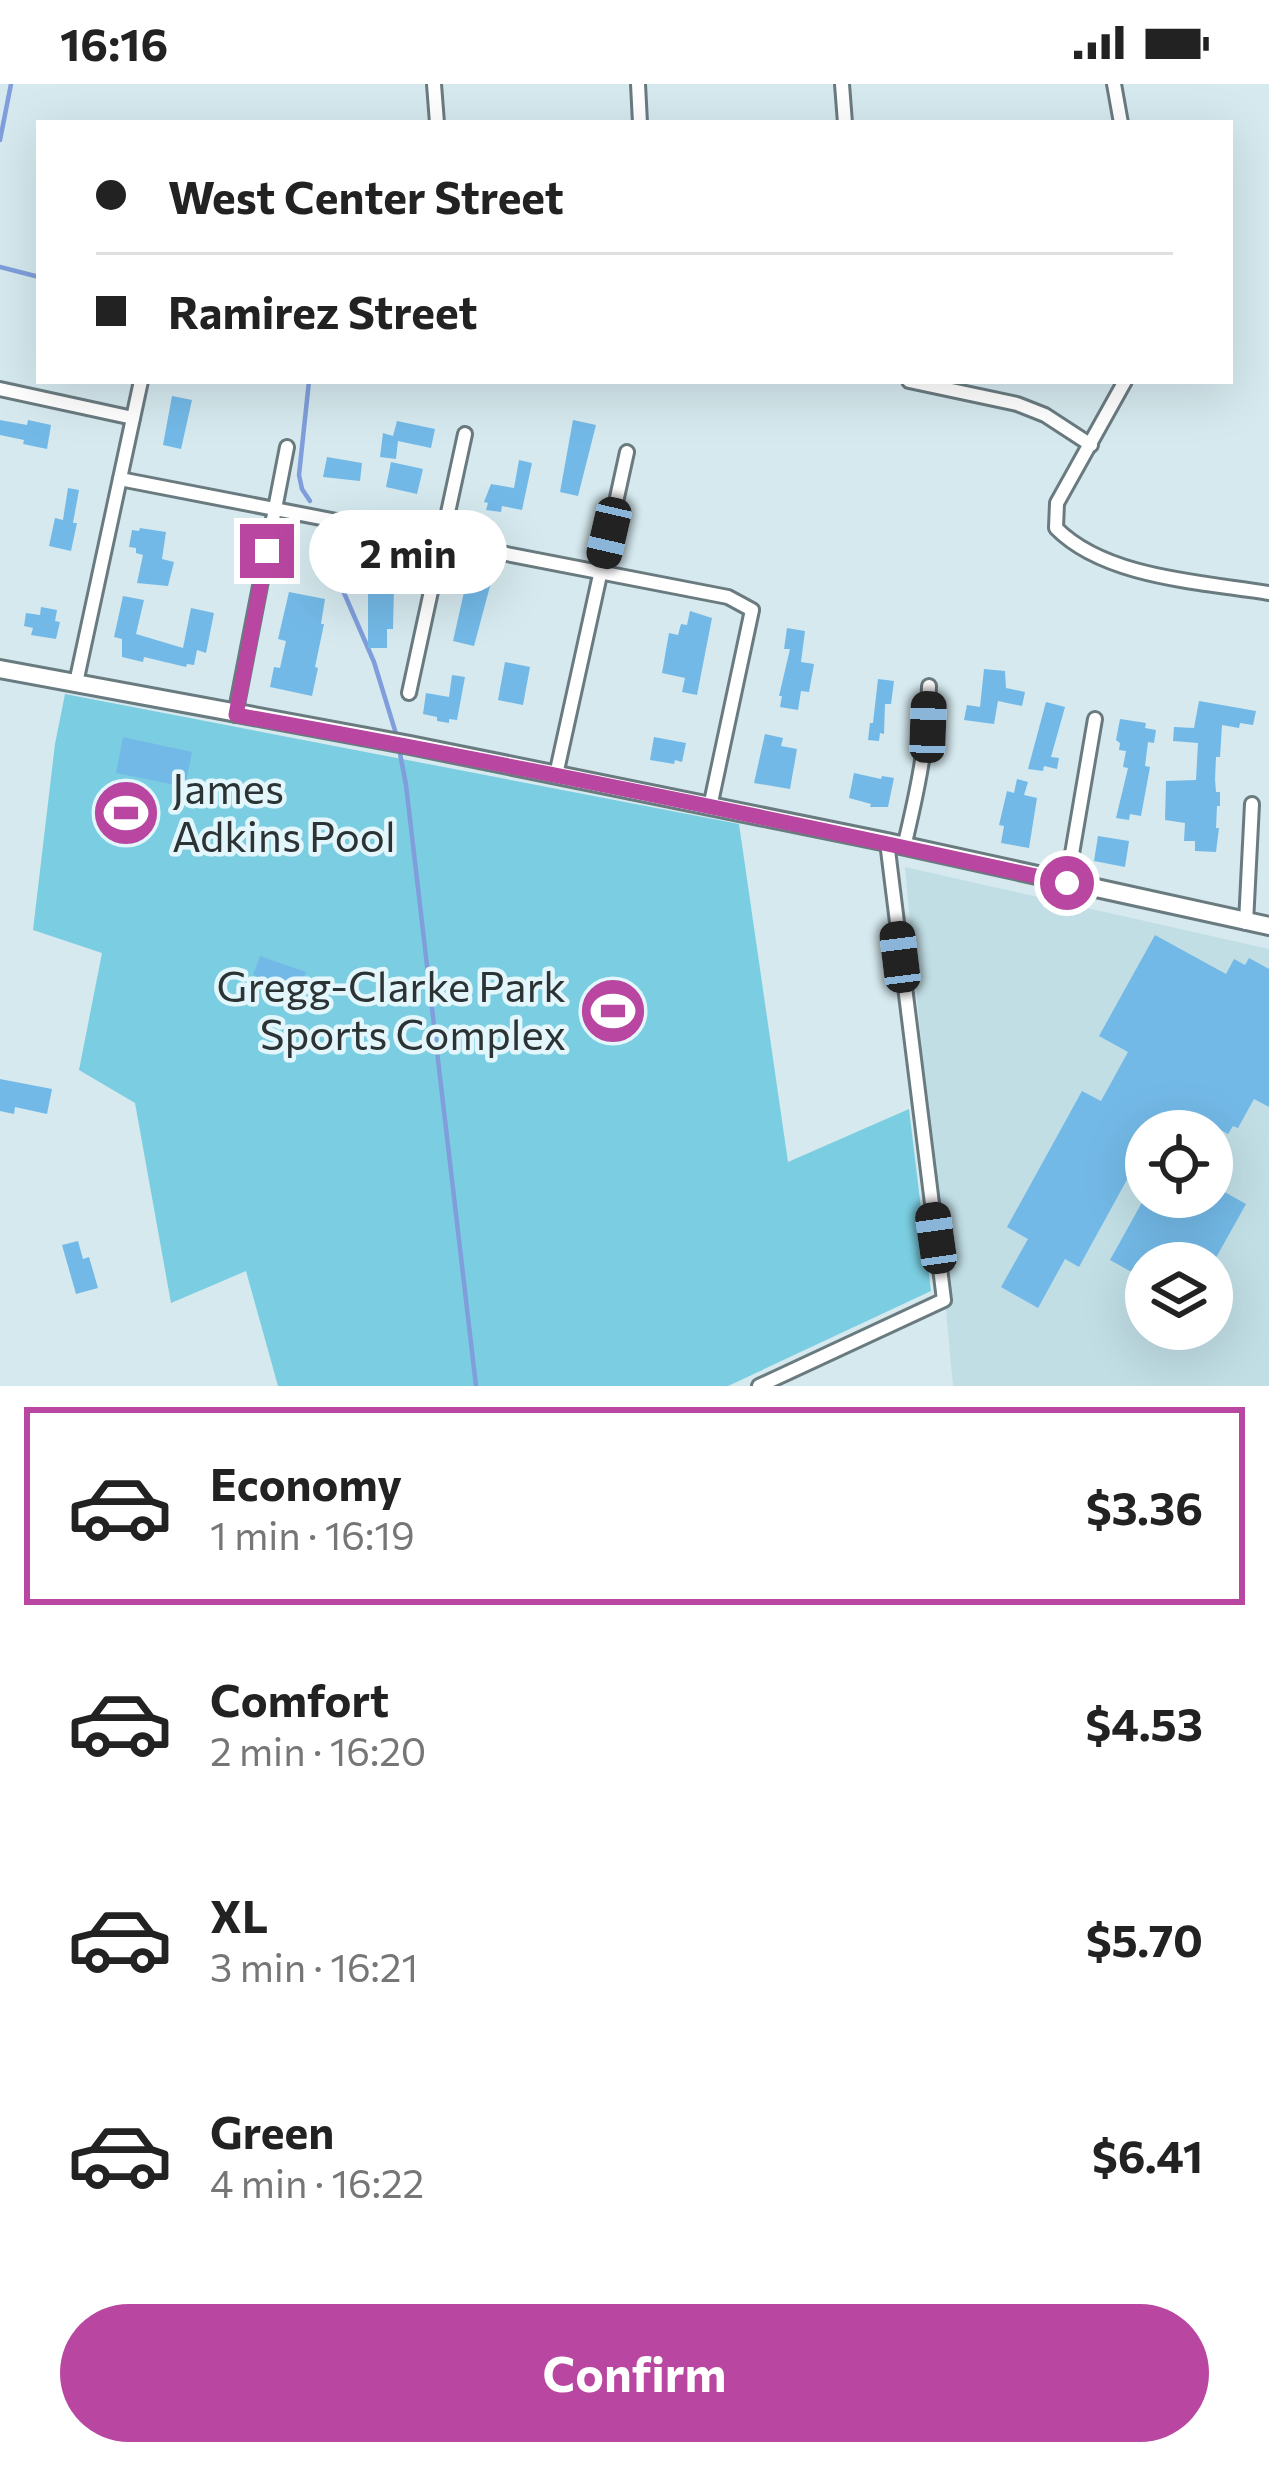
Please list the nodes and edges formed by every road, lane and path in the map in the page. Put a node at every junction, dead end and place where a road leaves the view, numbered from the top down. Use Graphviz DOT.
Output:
graph roads {
  1 [pos="434,84"];
  2 [pos="638,84"];
  3 [pos="842,84"];
  4 [pos="1114,84"];
  5 [pos="437,120"];
  6 [pos="640,120"];
  7 [pos="844,120"];
  8 [pos="1120,120"];
  9 [pos="140,384"];
  10 [pos="923,384"];
  11 [pos="1123,384"];
  12 [pos="0,389"];
  13 [pos="133,418"];
  14 [pos="465,434"];
  15 [pos="1091,445"];
  16 [pos="287,447"];
  17 [pos="627,452"];
  18 [pos="120,479"];
  19 [pos="275,510"];
  20 [pos="441,542"];
  21 [pos="599,574"];
  22 [pos="1269,593"];
  23 [pos="0,669"];
  24 [pos="76,683"];
  25 [pos="929,686"];
  26 [pos="409,693"];
  27 [pos="236,715"];
  28 [pos="1095,718"];
  29 [pos="556,776"];
  30 [pos="1252,804"];
  31 [pos="710,807"];
  32 [pos="896,844"];
  33 [pos="1067,883"];
  34 [pos="1246,923"];
  35 [pos="1269,926"];
  36 [pos="759,1386"];
  1 -- 5 [label="street"];
  2 -- 6 [label="street"];
  3 -- 7 [label="street"];
  4 -- 8 [label="street"];
  9 -- 13 [label="street"];
  10 -- 15 [label="street"];
  11 -- 15 [label="street"];
  12 -- 13 [label="street"];
  13 -- 18 [label="street"];
  14 -- 20 [label="street"];
  15 -- 22 [label="street"];
  16 -- 19 [label="street"];
  17 -- 21 [label="street"];
  18 -- 19 [label="street"];
  18 -- 24 [label="street"];
  19 -- 20 [label="street"];
  19 -- 27 [label="street"];
  20 -- 21 [label="street"];
  20 -- 26 [label="street"];
  21 -- 29 [label="street"];
  21 -- 31 [label="street"];
  23 -- 24 [label="street"];
  24 -- 27 [label="street"];
  25 -- 32 [label="street"];
  27 -- 29 [label="street"];
  28 -- 33 [label="street"];
  29 -- 31 [label="street"];
  30 -- 34 [label="street"];
  31 -- 32 [label="street"];
  32 -- 33 [label="street"];
  32 -- 36 [label="street"];
  33 -- 34 [label="street"];
  34 -- 35 [label="street"];
}
